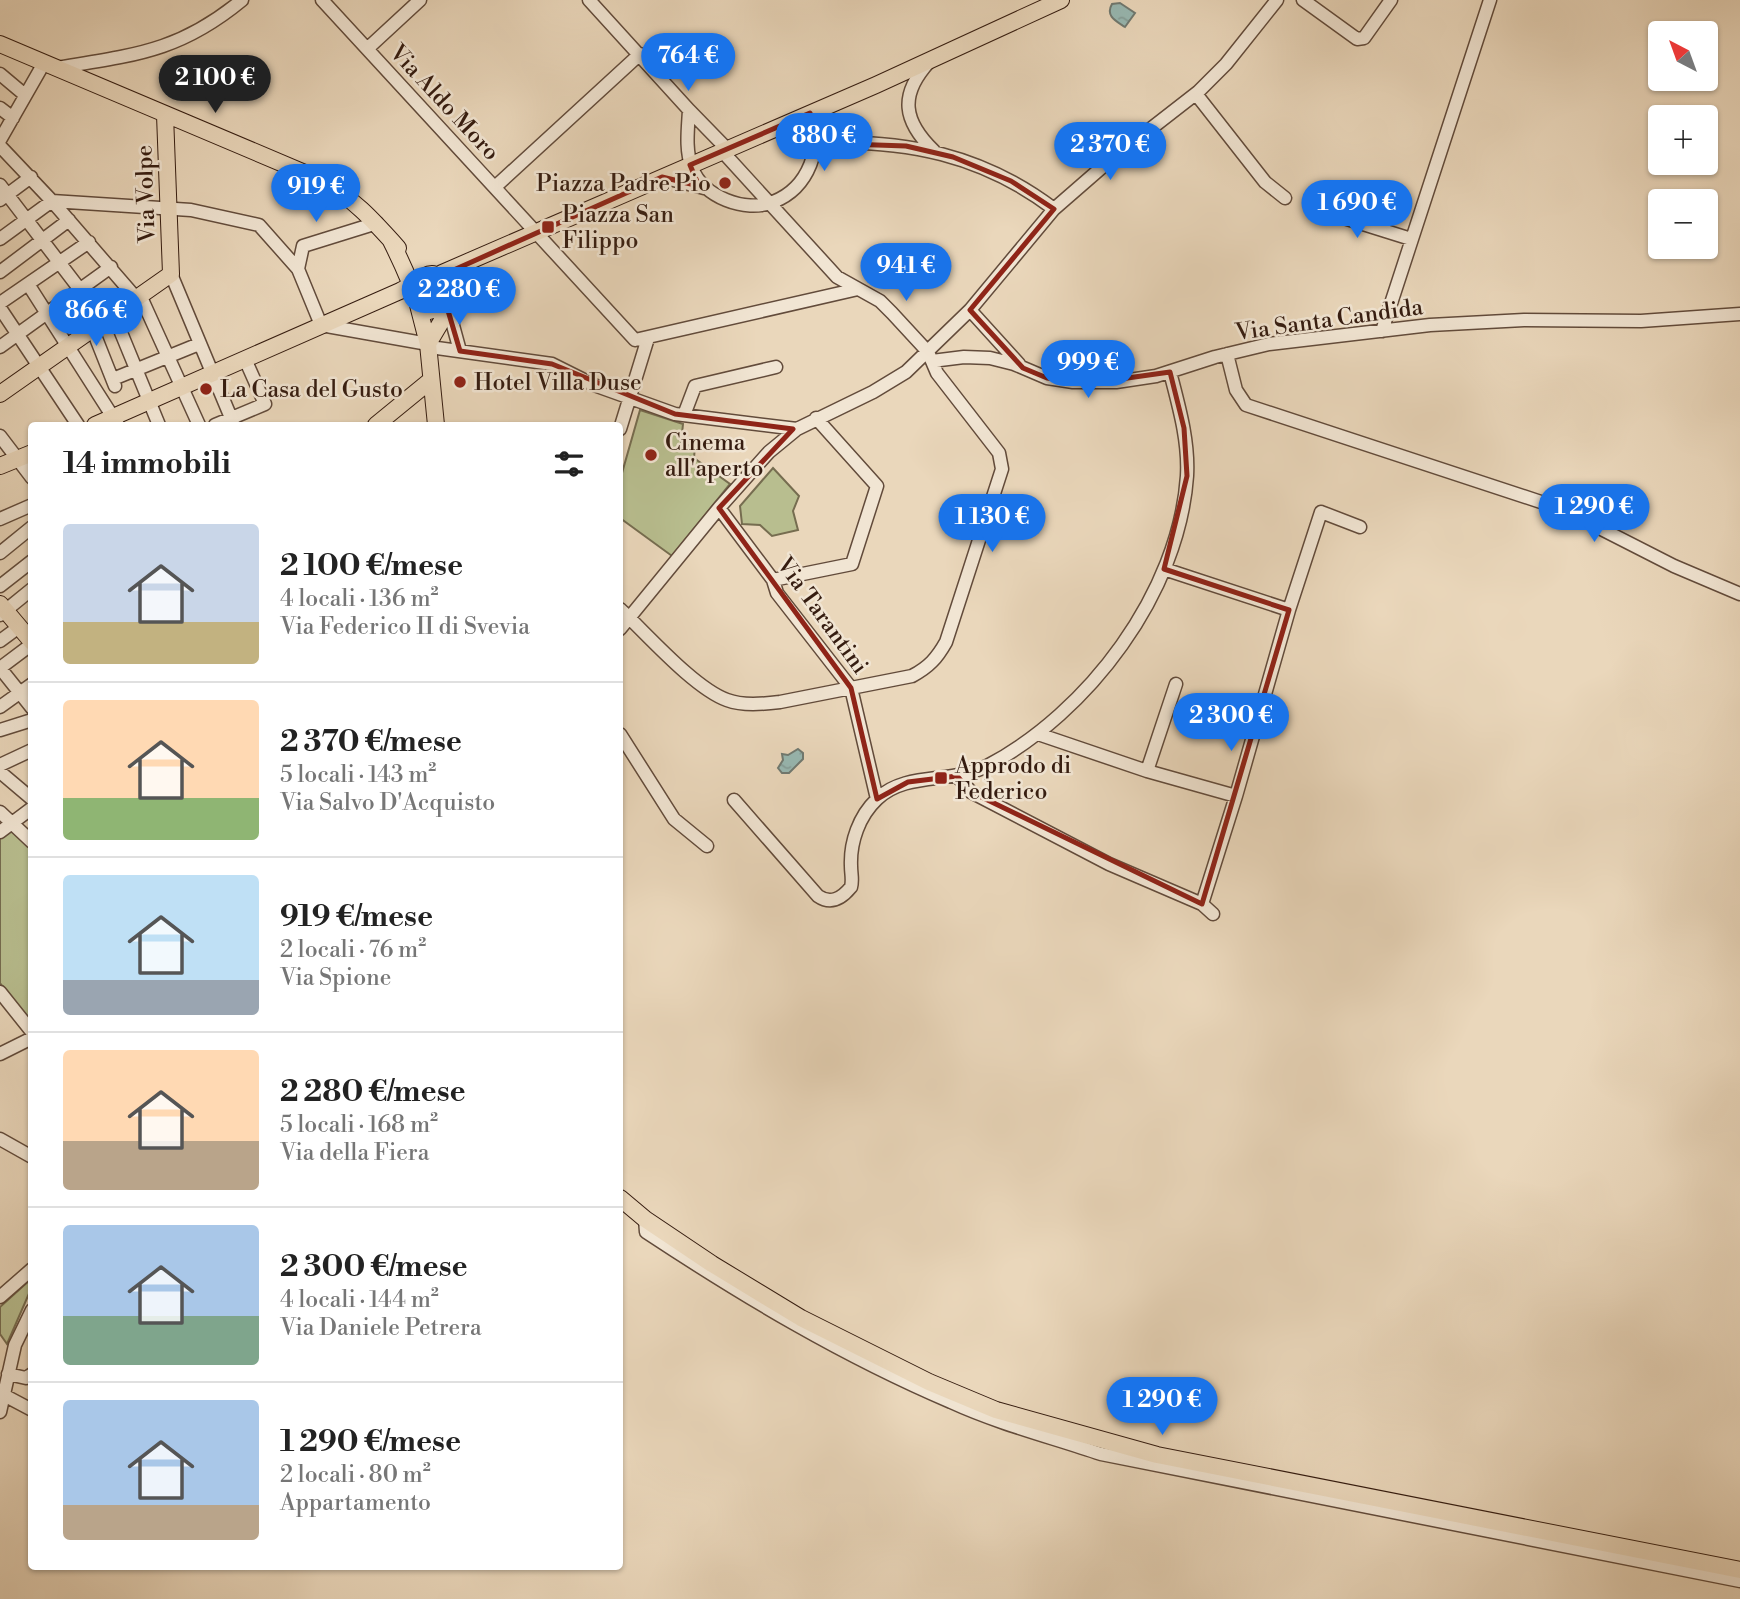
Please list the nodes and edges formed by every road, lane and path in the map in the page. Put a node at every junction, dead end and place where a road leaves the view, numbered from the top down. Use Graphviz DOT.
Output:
graph roads {
  1 [pos="242,0"];
  2 [pos="322,0"];
  3 [pos="419,0"];
  4 [pos="589,0"];
  5 [pos="1060,0"];
  6 [pos="1277,0"];
  7 [pos="1303,0"];
  8 [pos="1391,0"];
  9 [pos="1490,0"];
  10 [pos="0,44"];
  11 [pos="367,49"];
  12 [pos="640,54"];
  13 [pos="932,59"];
  14 [pos="50,66"];
  15 [pos="0,74"];
  16 [pos="1195,94"];
  17 [pos="26,95"];
  18 [pos="0,108"];
  19 [pos="690,110"];
  20 [pos="810,113"];
  21 [pos="165,115"];
  22 [pos="13,118"];
  23 [pos="688,140"];
  24 [pos="0,141"];
  25 [pos="817,144"];
  26 [pos="0,146"];
  27 [pos="724,150"];
  28 [pos="936,152"];
  29 [pos="690,165"];
  30 [pos="666,175"];
  31 [pos="31,177"];
  32 [pos="495,187"];
  33 [pos="705,188"];
  34 [pos="3,193"];
  35 [pos="1285,198"];
  36 [pos="52,201"];
  37 [pos="769,203"];
  38 [pos="1312,208"];
  39 [pos="169,209"];
  40 [pos="1054,209"];
  41 [pos="27,219"];
  42 [pos="69,220"];
  43 [pos="377,223"];
  44 [pos="537,232"];
  45 [pos="0,239"];
  46 [pos="1411,239"];
  47 [pos="43,240"];
  48 [pos="391,241"];
  49 [pos="89,242"];
  50 [pos="60,262"];
  51 [pos="111,267"];
  52 [pos="298,269"];
  53 [pos="0,272"];
  54 [pos="170,274"];
  55 [pos="434,276"];
  56 [pos="28,284"];
  57 [pos="413,285"];
  58 [pos="80,289"];
  59 [pos="858,289"];
  60 [pos="138,297"];
  61 [pos="418,305"];
  62 [pos="446,305"];
  63 [pos="0,306"];
  64 [pos="970,310"];
  65 [pos="47,314"];
  66 [pos="1740,314"];
  67 [pos="103,321"];
  68 [pos="321,325"];
  69 [pos="1382,331"];
  70 [pos="18,334"];
  71 [pos="648,338"];
  72 [pos="199,344"];
  73 [pos="428,344"];
  74 [pos="66,346"];
  75 [pos="0,348"];
  76 [pos="460,351"];
  77 [pos="1227,354"];
  78 [pos="169,356"];
  79 [pos="930,357"];
  80 [pos="245,359"];
  81 [pos="38,366"];
  82 [pos="776,367"];
  83 [pos="1023,368"];
  84 [pos="137,369"];
  85 [pos="1170,372"];
  86 [pos="212,374"];
  87 [pos="431,380"];
  88 [pos="181,387"];
  89 [pos="1,391"];
  90 [pos="629,399"];
  91 [pos="149,401"];
  92 [pos="684,415"];
  93 [pos="816,418"];
  94 [pos="116,421"];
  95 [pos="76,422"];
  96 [pos="158,422"];
  97 [pos="198,422"];
  98 [pos="233,422"];
  99 [pos="380,422"];
  100 [pos="436,422"];
  101 [pos="622,422"];
  102 [pos="797,429"];
  103 [pos="0,436"];
  104 [pos="24,456"];
  105 [pos="0,466"];
  106 [pos="27,507"];
  107 [pos="719,508"];
  108 [pos="0,519"];
  109 [pos="1360,527"];
  110 [pos="28,528"];
  111 [pos="0,553"];
  112 [pos="28,564"];
  113 [pos="1164,569"];
  114 [pos="772,580"];
  115 [pos="0,586"];
  116 [pos="28,592"];
  117 [pos="1740,594"];
  118 [pos="2,610"];
  119 [pos="1289,610"];
  120 [pos="624,614"];
  121 [pos="19,626"];
  122 [pos="28,638"];
  123 [pos="0,641"];
  124 [pos="28,646"];
  125 [pos="0,668"];
  126 [pos="1176,684"];
  127 [pos="28,687"];
  128 [pos="851,688"];
  129 [pos="19,693"];
  130 [pos="2,703"];
  131 [pos="28,703"];
  132 [pos="25,722"];
  133 [pos="0,730"];
  134 [pos="1038,734"];
  135 [pos="623,739"];
  136 [pos="28,752"];
  137 [pos="0,765"];
  138 [pos="1147,771"];
  139 [pos="0,772"];
  140 [pos="957,776"];
  141 [pos="28,796"];
  142 [pos="1236,796"];
  143 [pos="877,799"];
  144 [pos="734,800"];
  145 [pos="28,811"];
  146 [pos="0,812"];
  147 [pos="11,824"];
  148 [pos="0,832"];
  149 [pos="28,839"];
  150 [pos="707,846"];
  151 [pos="1202,904"];
  152 [pos="1213,914"];
  153 [pos="0,992"];
  154 [pos="28,1027"];
  155 [pos="28,1040"];
  156 [pos="2,1050"];
  157 [pos="1,1141"];
  158 [pos="28,1155"];
  159 [pos="623,1201"];
  160 [pos="645,1219"];
  161 [pos="28,1272"];
  162 [pos="0,1297"];
  163 [pos="28,1318"];
  164 [pos="8,1374"];
  165 [pos="28,1377"];
  166 [pos="2,1394"];
  167 [pos="28,1408"];
  168 [pos="0,1412"];
  169 [pos="1740,1570"];
  170 [pos="1740,1581"];
  1 -- 14 [label="street"];
  2 -- 11 [label="street, Via Aldo Moro"];
  3 -- 11 [label="street"];
  4 -- 12 [label="street"];
  5 -- 13 [label="main road"];
  6 -- 16 [label="street"];
  7 -- 8 [label="street"];
  9 -- 46 [label="street"];
  10 -- 14 [label="main road"];
  11 -- 32 [label="street, Via Aldo Moro"];
  12 -- 19 [label="street"];
  12 -- 32 [label="street"];
  13 -- 20 [label="main road"];
  13 -- 28 [label="street"];
  14 -- 17 [label="street"];
  14 -- 21 [label="main road"];
  15 -- 17 [label="street"];
  16 -- 35 [label="street"];
  16 -- 40 [label="street"];
  17 -- 22 [label="street"];
  18 -- 22 [label="street"];
  19 -- 23 [label="street"];
  19 -- 27 [label="street"];
  20 -- 25 [label="street"];
  20 -- 27 [label="main road"];
  21 -- 39 [label="main road, Via Volpe"];
  21 -- 43 [label="main road"];
  22 -- 24 [label="street"];
  23 -- 29 [label="street"];
  23 -- 30 [label="street"];
  25 -- 28 [label="street"];
  25 -- 37 [label="street"];
  26 -- 31 [label="street"];
  27 -- 29 [label="main road"];
  27 -- 37 [label="street"];
  28 -- 40 [label="street"];
  29 -- 30 [label="main road"];
  29 -- 33 [label="street"];
  30 -- 33 [label="street"];
  30 -- 44 [label="main road"];
  31 -- 34 [label="street"];
  31 -- 36 [label="street"];
  32 -- 44 [label="street, Via Aldo Moro"];
  33 -- 37 [label="street"];
  34 -- 41 [label="street"];
  36 -- 39 [label="street"];
  36 -- 41 [label="street"];
  36 -- 42 [label="street"];
  37 -- 59 [label="street"];
  38 -- 46 [label="street"];
  39 -- 52 [label="street"];
  39 -- 54 [label="main road, Via Volpe"];
  40 -- 64 [label="street"];
  41 -- 45 [label="street"];
  41 -- 47 [label="street"];
  42 -- 47 [label="street"];
  42 -- 49 [label="street"];
  43 -- 48 [label="main road"];
  43 -- 52 [label="street"];
  44 -- 55 [label="main road"];
  44 -- 71 [label="street, Via Aldo Moro"];
  46 -- 69 [label="street"];
  47 -- 50 [label="street"];
  47 -- 53 [label="street"];
  48 -- 55 [label="main road"];
  48 -- 57 [label="main road"];
  49 -- 50 [label="street"];
  49 -- 51 [label="street"];
  50 -- 56 [label="street"];
  50 -- 58 [label="street"];
  51 -- 58 [label="street"];
  51 -- 60 [label="street"];
  52 -- 68 [label="street"];
  54 -- 60 [label="main road, Via Volpe"];
  54 -- 72 [label="street"];
  55 -- 57 [label="main road"];
  55 -- 62 [label="main road"];
  56 -- 63 [label="street"];
  56 -- 65 [label="street"];
  57 -- 61 [label="main road"];
  57 -- 68 [label="main road"];
  58 -- 65 [label="street"];
  58 -- 67 [label="street"];
  59 -- 71 [label="street"];
  59 -- 79 [label="street"];
  60 -- 67 [label="main road, Via Volpe"];
  60 -- 78 [label="street"];
  61 -- 62 [label="main road"];
  61 -- 73 [label="main road"];
  62 -- 73 [label="main road"];
  62 -- 76 [label="street"];
  63 -- 70 [label="street"];
  64 -- 79 [label="street"];
  64 -- 83 [label="street"];
  65 -- 70 [label="street"];
  65 -- 74 [label="street"];
  66 -- 69 [label="street, Via Santa Candida"];
  67 -- 74 [label="main road, Via Volpe"];
  67 -- 84 [label="street"];
  67 -- 84 [label="street"];
  68 -- 73 [label="street"];
  68 -- 80 [label="main road"];
  69 -- 77 [label="street, Via Santa Candida"];
  70 -- 75 [label="street"];
  70 -- 81 [label="street"];
  71 -- 90 [label="street"];
  72 -- 78 [label="street"];
  72 -- 86 [label="street"];
  73 -- 76 [label="street"];
  73 -- 87 [label="main road"];
  74 -- 81 [label="main road, Via Volpe"];
  74 -- 94 [label="street"];
  76 -- 90 [label="street"];
  77 -- 85 [label="street, Via Santa Candida"];
  77 -- 117 [label="street"];
  78 -- 84 [label="street"];
  78 -- 88 [label="street"];
  79 -- 83 [label="street, Via Santa Candida"];
  79 -- 93 [label="street"];
  79 -- 128 [label="street"];
  80 -- 86 [label="main road"];
  80 -- 98 [label="street"];
  81 -- 89 [label="main road, Via Volpe"];
  81 -- 95 [label="street"];
  82 -- 92 [label="street"];
  83 -- 85 [label="street, Via Santa Candida"];
  84 -- 91 [label="street"];
  85 -- 113 [label="street"];
  86 -- 88 [label="main road"];
  86 -- 98 [label="street"];
  87 -- 99 [label="main road"];
  87 -- 100 [label="main road"];
  88 -- 91 [label="main road"];
  88 -- 97 [label="street"];
  90 -- 92 [label="street"];
  90 -- 101 [label="street"];
  91 -- 94 [label="main road"];
  91 -- 96 [label="street"];
  92 -- 102 [label="street"];
  93 -- 102 [label="street"];
  93 -- 114 [label="street"];
  102 -- 107 [label="street"];
  103 -- 104 [label="street"];
  104 -- 105 [label="main road"];
  106 -- 108 [label="street"];
  107 -- 114 [label="street, Via Tarantini"];
  107 -- 120 [label="street"];
  109 -- 119 [label="street"];
  110 -- 111 [label="street"];
  112 -- 115 [label="street"];
  113 -- 119 [label="street"];
  113 -- 134 [label="street"];
  114 -- 128 [label="street, Via Tarantini"];
  116 -- 118 [label="street"];
  118 -- 121 [label="main road"];
  119 -- 142 [label="street"];
  120 -- 128 [label="street"];
  121 -- 122 [label="main road"];
  121 -- 123 [label="street"];
  124 -- 125 [label="street"];
  125 -- 129 [label="street"];
  126 -- 138 [label="street"];
  127 -- 129 [label="street"];
  128 -- 143 [label="street, Via Tarantini"];
  129 -- 130 [label="street"];
  129 -- 131 [label="street"];
  130 -- 132 [label="street"];
  132 -- 133 [label="street"];
  134 -- 138 [label="street"];
  134 -- 140 [label="street"];
  135 -- 150 [label="street"];
  136 -- 137 [label="street"];
  138 -- 142 [label="street"];
  139 -- 141 [label="street"];
  140 -- 143 [label="street"];
  140 -- 151 [label="street"];
  142 -- 151 [label="street"];
  143 -- 144 [label="street"];
  145 -- 147 [label="street"];
  146 -- 147 [label="street"];
  147 -- 148 [label="street"];
  147 -- 149 [label="street"];
  151 -- 152 [label="street"];
  153 -- 154 [label="street"];
  155 -- 156 [label="street"];
  157 -- 158 [label="street"];
  159 -- 160 [label="main road"];
  160 -- 169 [label="main road"];
  160 -- 170 [label="street"];
  161 -- 162 [label="street"];
  163 -- 164 [label="street"];
  164 -- 165 [label="street"];
  164 -- 166 [label="street"];
  166 -- 167 [label="street"];
  166 -- 168 [label="street"];
}
